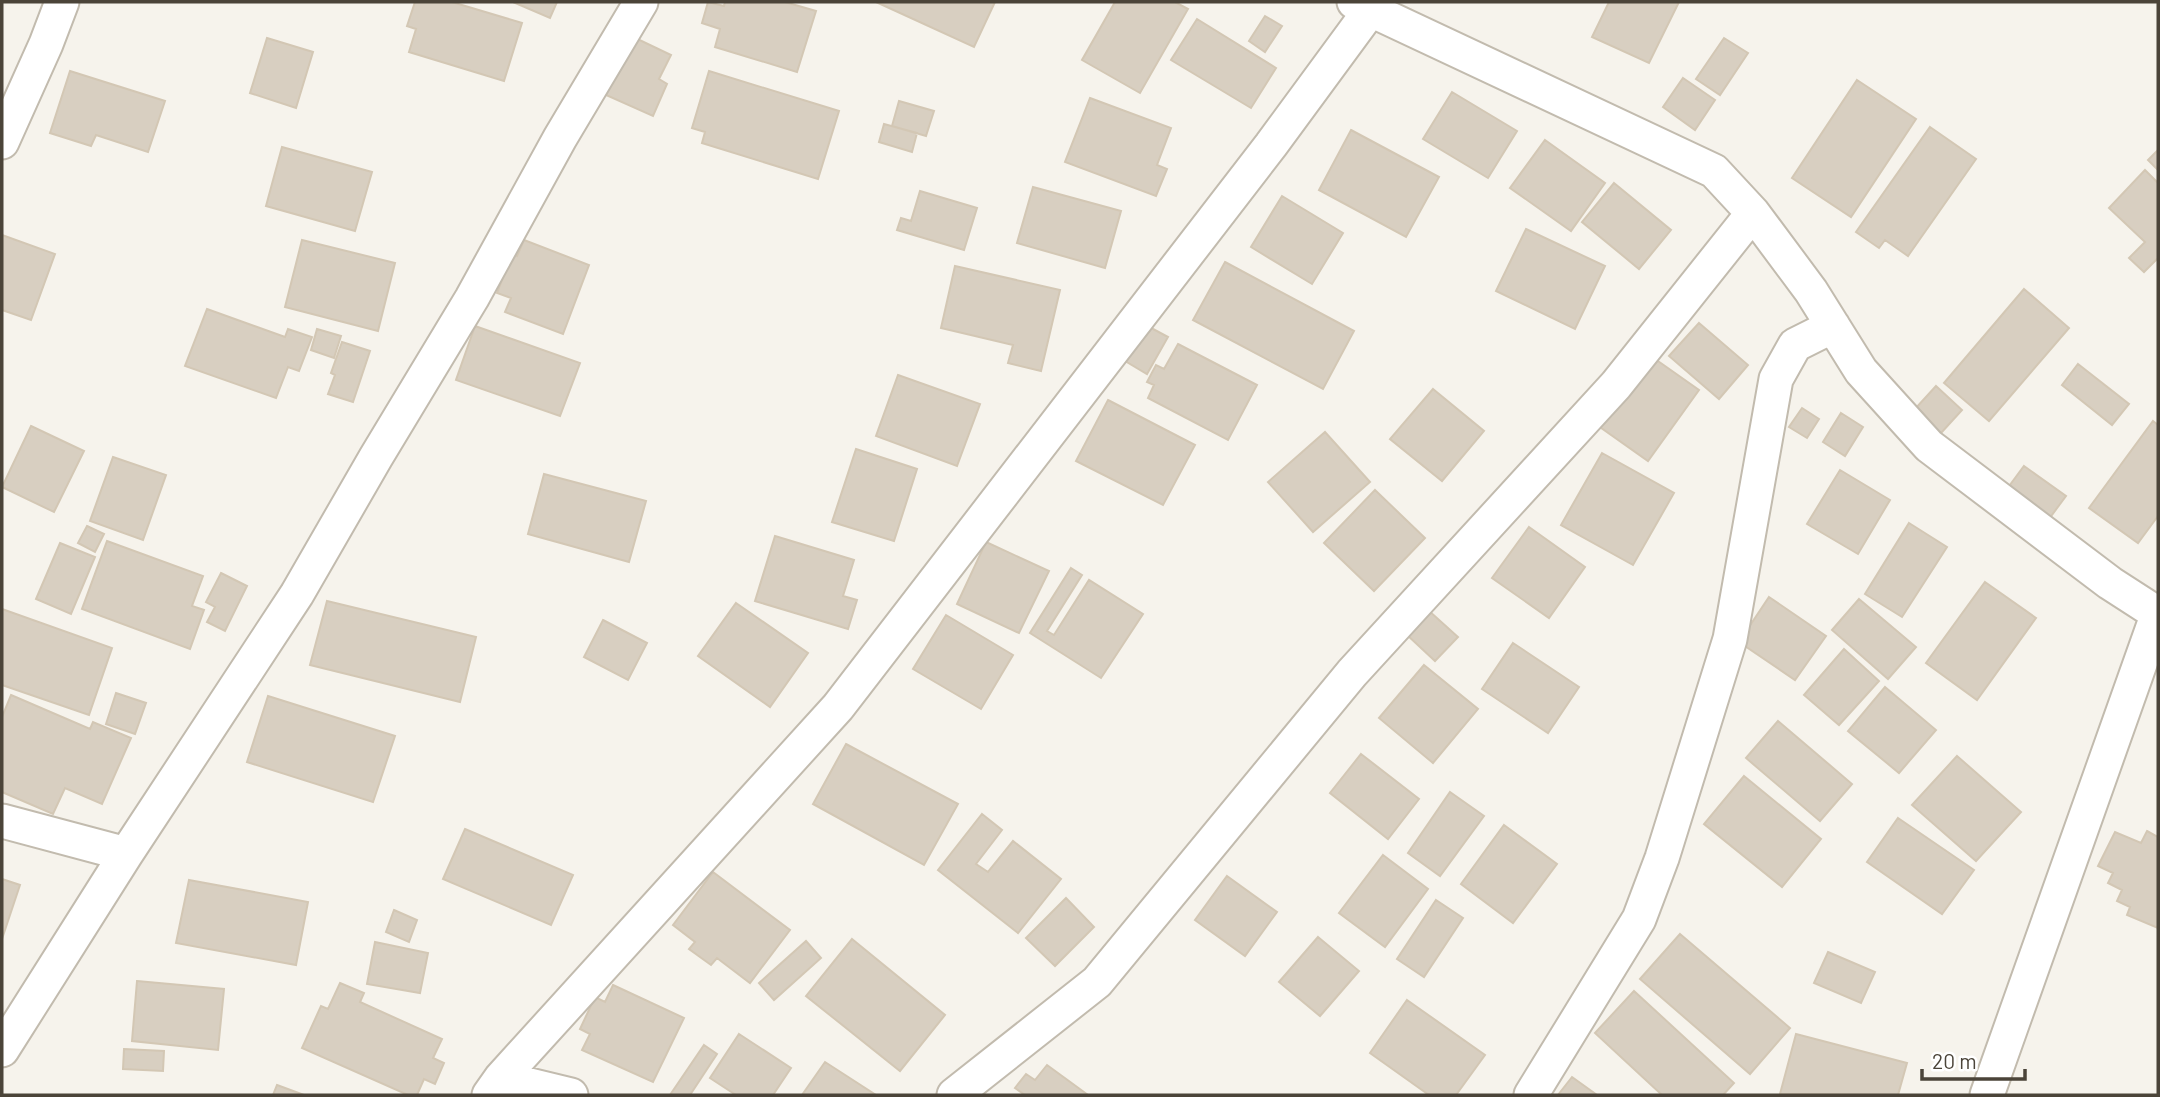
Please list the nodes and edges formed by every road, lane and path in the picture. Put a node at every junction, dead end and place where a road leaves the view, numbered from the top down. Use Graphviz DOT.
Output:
graph roads {
  1 [pos="62,2"];
  2 [pos="641,2"];
  3 [pos="1362,5"];
  4 [pos="2,142"];
  5 [pos="1754,213"];
  6 [pos="1833,326"];
  7 [pos="2158,613"];
  8 [pos="2,821"];
  9 [pos="125,854"];
  10 [pos="2,1050"];
  11 [pos="495,1087"];
  12 [pos="571,1095"];
  13 [pos="954,1095"];
  14 [pos="1531,1095"];
  15 [pos="1987,1095"];
  1 -- 4 [label="street"];
  2 -- 9 [label="street"];
  3 -- 5 [label="street"];
  3 -- 11 [label="street"];
  5 -- 6 [label="street"];
  5 -- 13 [label="street"];
  6 -- 7 [label="street"];
  6 -- 14 [label="street"];
  7 -- 15 [label="street"];
  8 -- 9 [label="street"];
  9 -- 10 [label="street"];
  11 -- 12 [label="street"];
}
